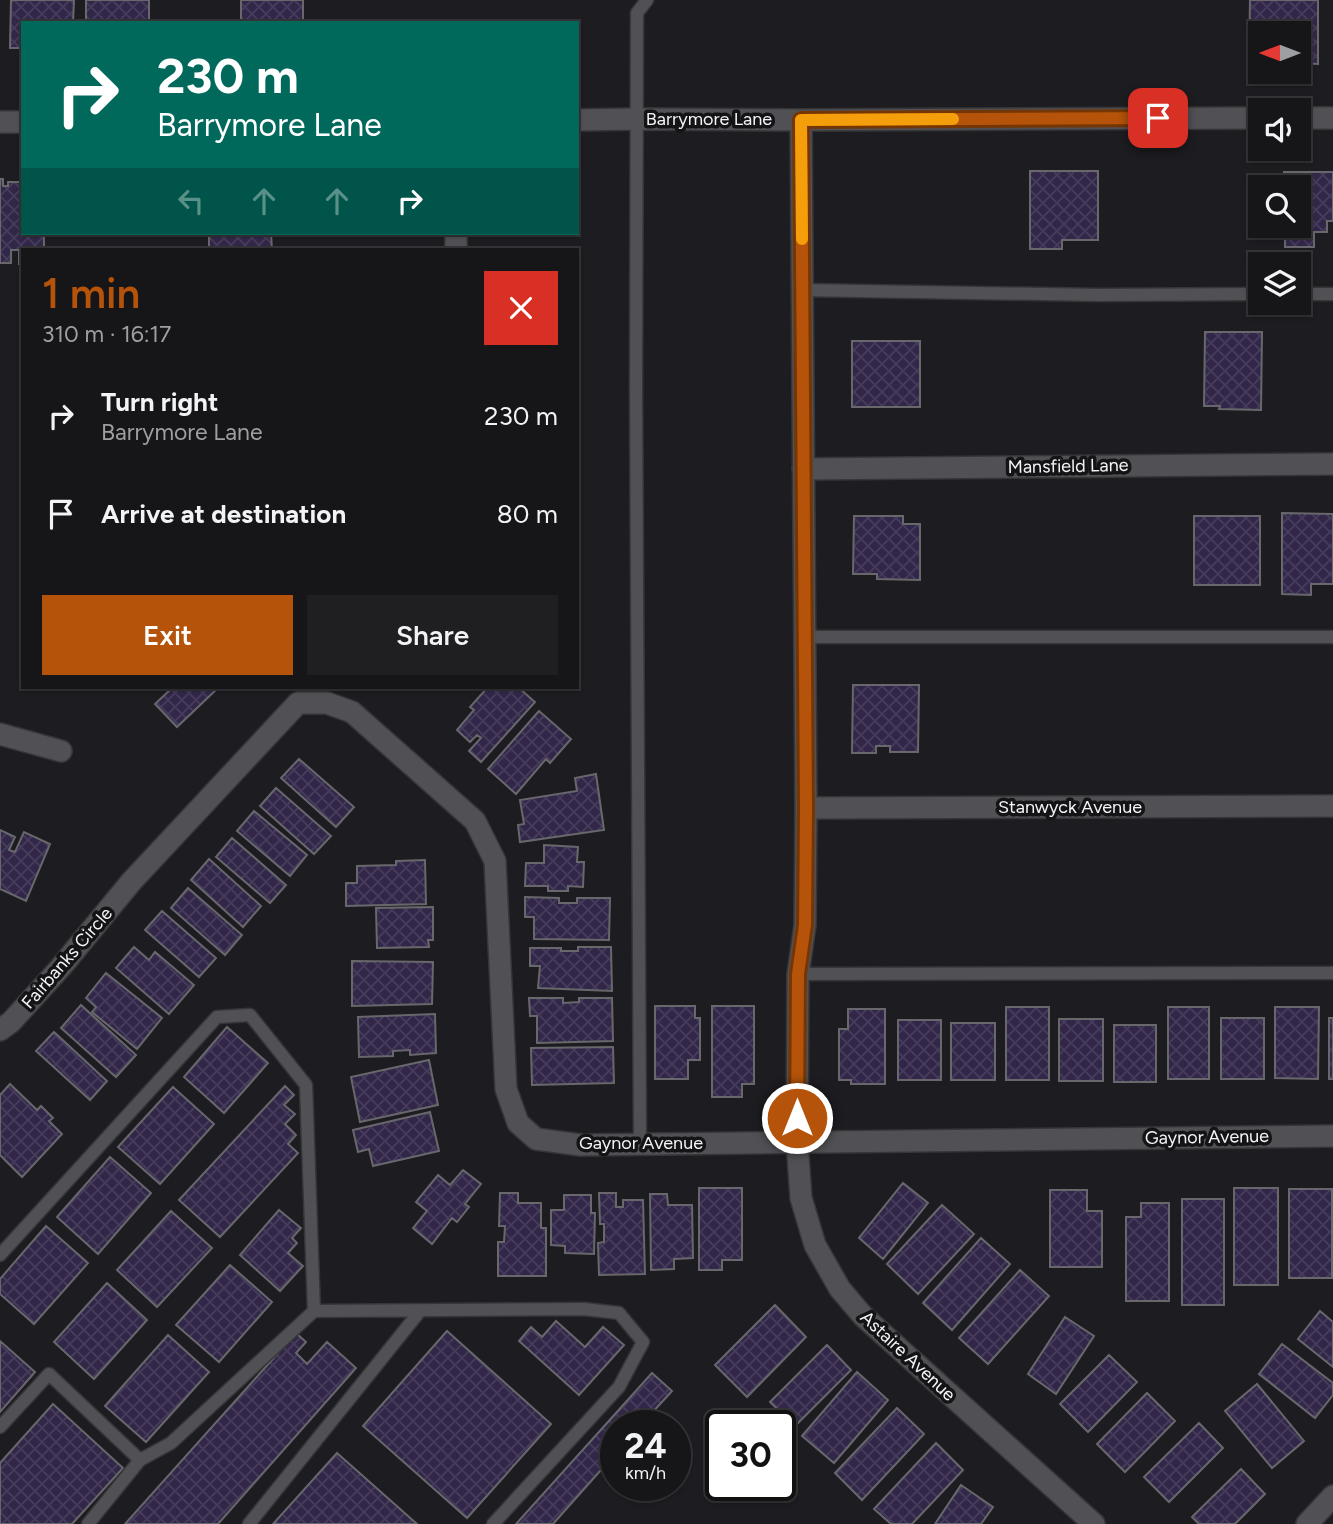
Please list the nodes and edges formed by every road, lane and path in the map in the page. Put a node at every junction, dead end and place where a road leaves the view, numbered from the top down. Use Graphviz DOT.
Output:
graph roads {
  1 [pos="647,0"];
  2 [pos="636,118"];
  3 [pos="1248,118"];
  4 [pos="1311,118"];
  5 [pos="1333,118"];
  6 [pos="579,120"];
  7 [pos="801,120"];
  8 [pos="0,122"];
  9 [pos="21,122"];
  10 [pos="802,290"];
  11 [pos="1248,294"];
  12 [pos="1311,294"];
  13 [pos="1333,294"];
  14 [pos="1333,464"];
  15 [pos="803,470"];
  16 [pos="805,637"];
  17 [pos="1333,637"];
  18 [pos="0,734"];
  19 [pos="61,751"];
  20 [pos="1333,807"];
  21 [pos="806,808"];
  22 [pos="131,882"];
  23 [pos="798,974"];
  24 [pos="1333,974"];
  25 [pos="0,1030"];
  26 [pos="1333,1136"];
  27 [pos="797,1142"];
  28 [pos="640,1144"];
  29 [pos="0,1255"];
  30 [pos="314,1311"];
  31 [pos="420,1311"];
  32 [pos="0,1427"];
  33 [pos="140,1460"];
  34 [pos="1330,1506"];
  35 [pos="1070,1517"];
  36 [pos="88,1524"];
  37 [pos="249,1524"];
  38 [pos="493,1524"];
  39 [pos="1094,1524"];
  40 [pos="1307,1524"];
  1 -- 2 [label="lane"];
  2 -- 6 [label="street, Barrymore Lane"];
  2 -- 7 [label="street, Barrymore Lane"];
  2 -- 28 [label="lane"];
  3 -- 7 [label="street, Barrymore Lane"];
  4 -- 5 [label="street"];
  7 -- 10 [label="street, Astaire Avenue"];
  8 -- 9 [label="street"];
  10 -- 11 [label="lane"];
  10 -- 15 [label="street, Astaire Avenue"];
  12 -- 13 [label="lane"];
  14 -- 15 [label="street, Mansfield Lane"];
  15 -- 16 [label="street, Astaire Avenue"];
  16 -- 17 [label="lane"];
  16 -- 21 [label="street, Astaire Avenue"];
  18 -- 19 [label="street"];
  20 -- 21 [label="street, Stanwyck Avenue"];
  21 -- 23 [label="street, Astaire Avenue"];
  22 -- 25 [label="street, Fairbanks Circle"];
  22 -- 28 [label="street, Gaynor Avenue"];
  23 -- 24 [label="lane"];
  23 -- 27 [label="street, Astaire Avenue"];
  26 -- 27 [label="street, Gaynor Avenue"];
  27 -- 28 [label="street, Gaynor Avenue"];
  27 -- 35 [label="street, Astaire Avenue"];
  29 -- 30 [label="lane"];
  30 -- 31 [label="lane"];
  30 -- 33 [label="lane"];
  31 -- 37 [label="lane"];
  31 -- 38 [label="lane"];
  32 -- 33 [label="lane"];
  33 -- 36 [label="lane"];
  34 -- 40 [label="street"];
  35 -- 39 [label="street, Astaire Avenue"];
}
